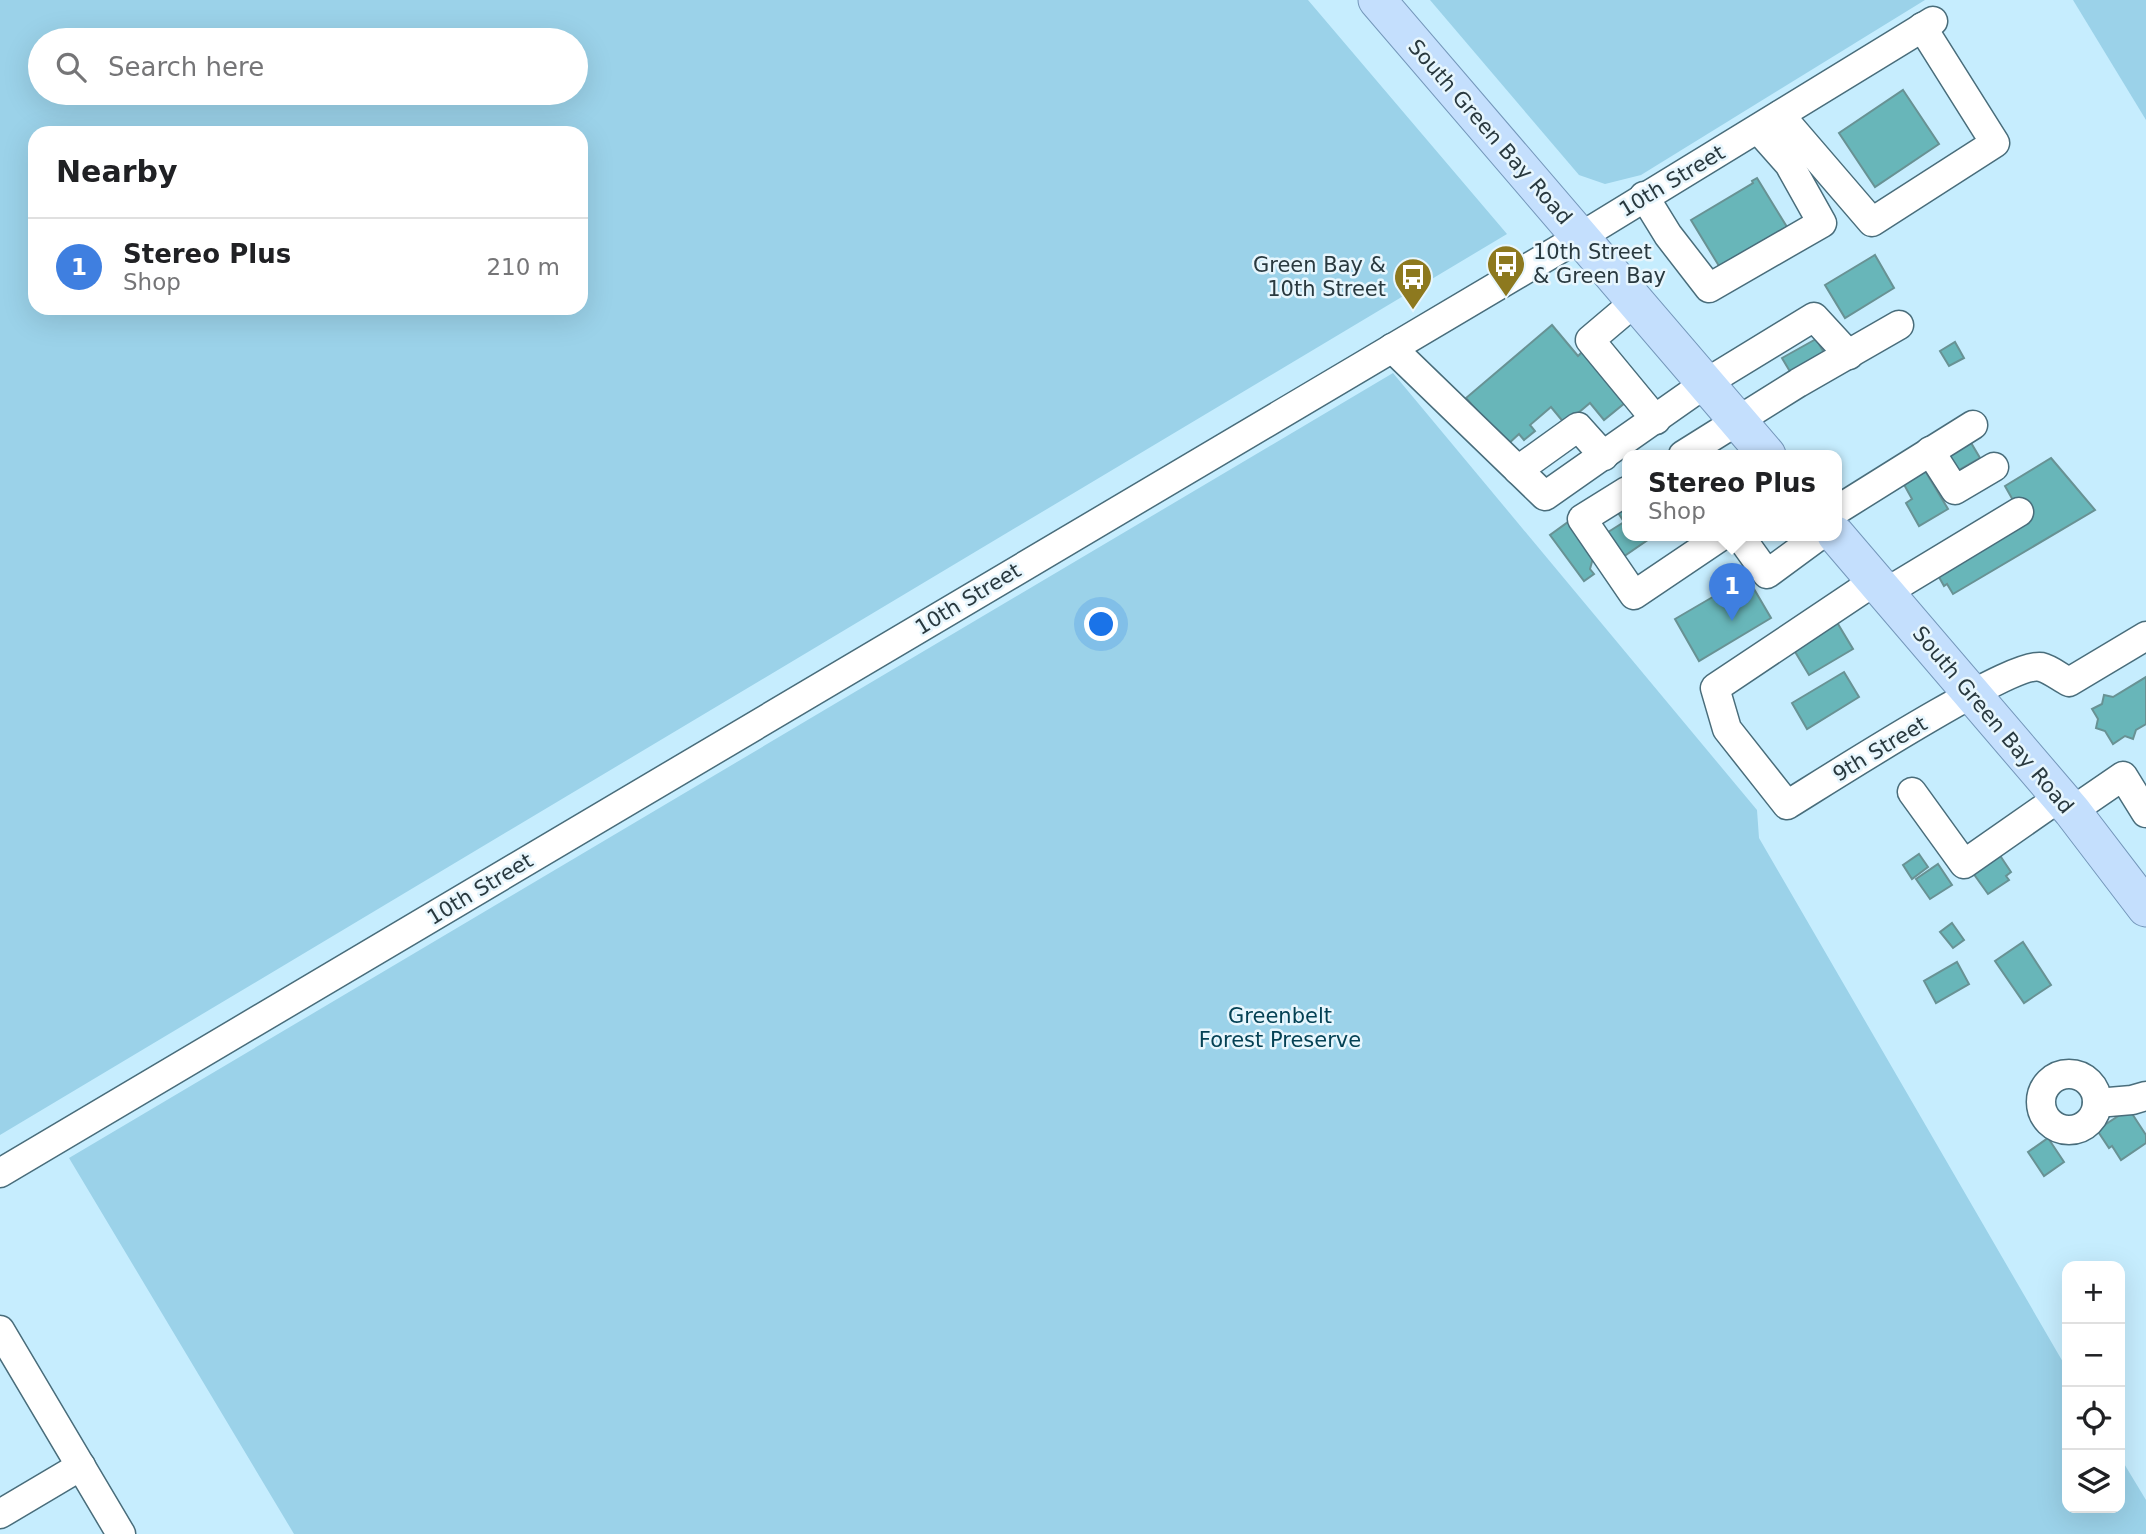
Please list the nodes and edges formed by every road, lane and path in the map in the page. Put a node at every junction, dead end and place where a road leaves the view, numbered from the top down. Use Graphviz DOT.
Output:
graph roads {
  1 [pos="1377,0"];
  2 [pos="1769,122"];
  3 [pos="1644,196"];
  4 [pos="1580,237"];
  5 [pos="1636,301"];
  6 [pos="1899,325"];
  7 [pos="1392,348"];
  8 [pos="1849,355"];
  9 [pos="1706,383"];
  10 [pos="1737,419"];
  11 [pos="1656,420"];
  12 [pos="1973,425"];
  13 [pos="1690,450"];
  14 [pos="1763,450"];
  15 [pos="1930,451"];
  16 [pos="1604,456"];
  17 [pos="1994,467"];
  18 [pos="1518,470"];
  19 [pos="1622,494"];
  20 [pos="1842,507"];
  21 [pos="2019,512"];
  22 [pos="1714,541"];
  23 [pos="1743,541"];
  24 [pos="1812,541"];
  25 [pos="1841,541"];
  26 [pos="1880,587"];
  27 [pos="2146,636"];
  28 [pos="1972,694"];
  29 [pos="1912,792"];
  30 [pos="2066,804"];
  31 [pos="2146,813"];
  32 [pos="2146,908"];
  33 [pos="2146,1096"];
  34 [pos="2097,1103"];
  35 [pos="0,1173"];
  36 [pos="0,1330"];
  37 [pos="81,1466"];
  38 [pos="0,1514"];
  39 [pos="121,1534"];
  1 -- 4 [label="main road, South Green Bay Road"];
  2 -- 2 [label="street, 10th Street"];
  2 -- 3 [label="street, 10th Street"];
  2 -- 3 [label="street"];
  3 -- 4 [label="street, 10th Street"];
  4 -- 5 [label="main road, South Green Bay Road"];
  4 -- 7 [label="street, 10th Street"];
  5 -- 9 [label="main road, South Green Bay Road"];
  5 -- 11 [label="street"];
  6 -- 8 [label="street"];
  7 -- 18 [label="street"];
  7 -- 35 [label="street, 10th Street"];
  8 -- 9 [label="street"];
  8 -- 10 [label="street"];
  9 -- 10 [label="main road, South Green Bay Road"];
  9 -- 11 [label="street"];
  10 -- 13 [label="street"];
  10 -- 14 [label="main road, South Green Bay Road"];
  11 -- 16 [label="street"];
  12 -- 15 [label="street"];
  15 -- 17 [label="street"];
  15 -- 20 [label="street"];
  16 -- 18 [label="street"];
  16 -- 18 [label="street"];
  19 -- 22 [label="street"];
  21 -- 26 [label="street"];
  23 -- 24 [label="street"];
  25 -- 26 [label="main road, South Green Bay Road"];
  26 -- 28 [label="main road, South Green Bay Road"];
  26 -- 28 [label="street, 9th Street"];
  27 -- 28 [label="street, 9th Street"];
  28 -- 30 [label="main road, South Green Bay Road"];
  29 -- 30 [label="street"];
  30 -- 31 [label="street"];
  30 -- 32 [label="main road, South Green Bay Road"];
  33 -- 34 [label="street"];
  36 -- 37 [label="street"];
  37 -- 38 [label="street"];
  37 -- 39 [label="street"];
}
